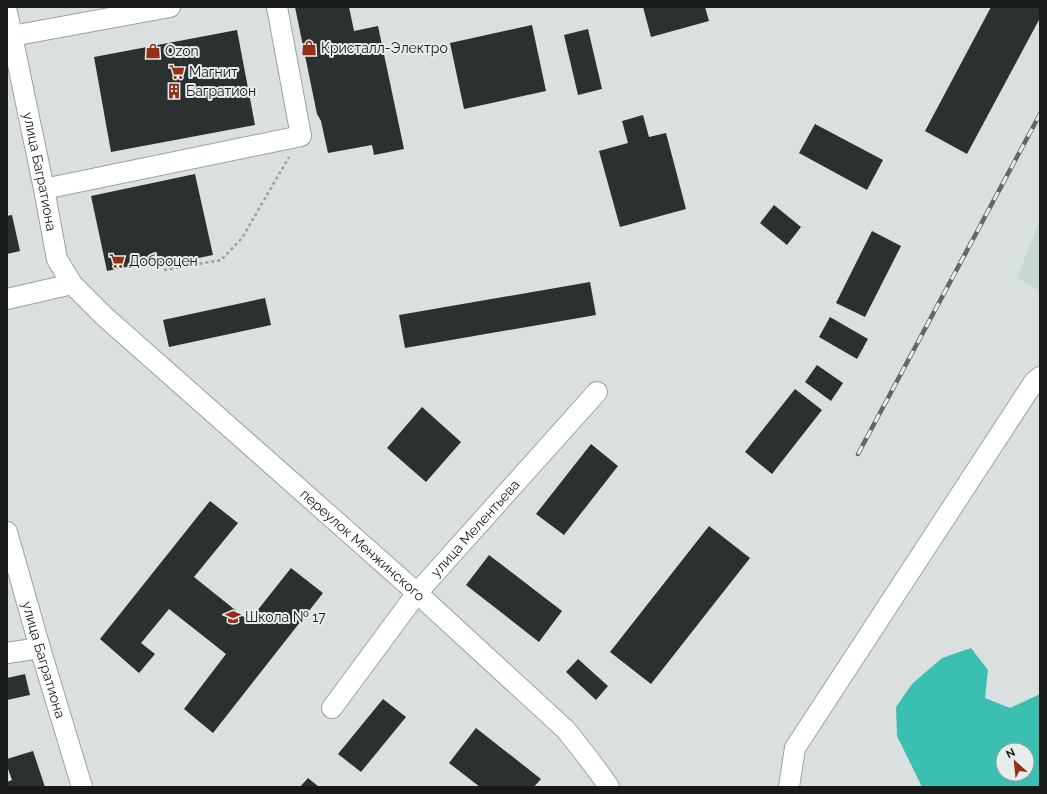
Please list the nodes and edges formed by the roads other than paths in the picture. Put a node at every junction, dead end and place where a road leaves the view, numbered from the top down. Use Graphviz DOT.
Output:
graph roads {
  1 [pos="170,7"];
  2 [pos="277,7"];
  3 [pos="7,12"];
  4 [pos="12,36"];
  5 [pos="44,189"];
  6 [pos="72,284"];
  7 [pos="7,299"];
  8 [pos="104,316"];
  9 [pos="1040,377"];
  10 [pos="597,392"];
  11 [pos="7,532"];
  12 [pos="417,593"];
  13 [pos="40,648"];
  14 [pos="7,654"];
  15 [pos="332,708"];
  16 [pos="82,787"];
  17 [pos="609,787"];
  18 [pos="790,787"];
  1 -- 4 [label="street"];
  2 -- 5 [label="street"];
  3 -- 4 [label="street, улица Багратиона"];
  4 -- 5 [label="street, улица Багратиона"];
  5 -- 6 [label="street, улица Багратиона"];
  6 -- 7 [label="street"];
  6 -- 8 [label="street, улица Багратиона"];
  8 -- 12 [label="street, переулок Менжинского"];
  9 -- 18 [label="street"];
  10 -- 12 [label="street, улица Мелентьева"];
  11 -- 13 [label="street, улица Багратиона"];
  12 -- 15 [label="street, улица Мелентьева"];
  12 -- 17 [label="street, переулок Менжинского"];
  13 -- 14 [label="street"];
  13 -- 16 [label="street, улица Багратиона"];
}
